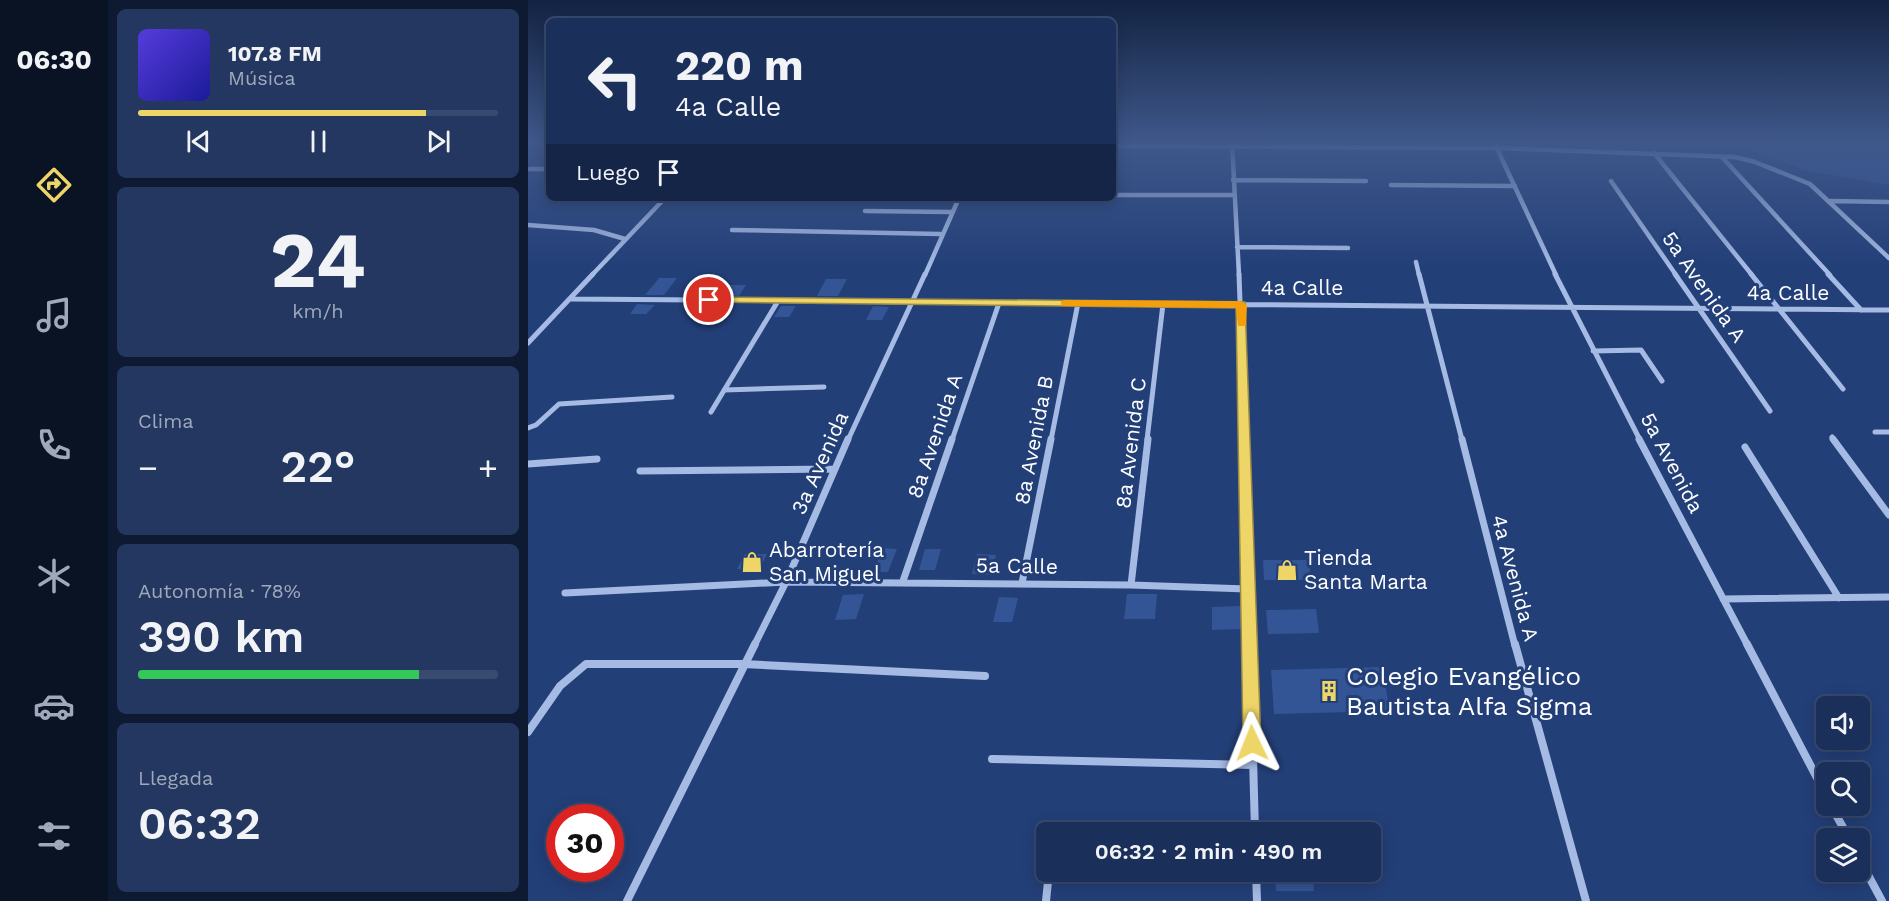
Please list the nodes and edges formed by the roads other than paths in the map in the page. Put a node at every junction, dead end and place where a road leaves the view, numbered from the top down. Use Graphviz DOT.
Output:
graph roads {
  1 [pos="1233,184"];
  2 [pos="1613,184"];
  3 [pos="1679,184"];
  4 [pos="1746,184"];
  5 [pos="1810,184"];
  6 [pos="1391,185"];
  7 [pos="1515,186"];
  8 [pos="1116,195"];
  9 [pos="1233,195"];
  10 [pos="661,201"];
  11 [pos="957,201"];
  12 [pos="1829,201"];
  13 [pos="1889,202"];
  14 [pos="866,211"];
  15 [pos="951,212"];
  16 [pos="528,225"];
  17 [pos="732,230"];
  18 [pos="941,234"];
  19 [pos="625,239"];
  20 [pos="1237,247"];
  21 [pos="1348,248"];
  22 [pos="1889,258"];
  23 [pos="1416,262"];
  24 [pos="571,299"];
  25 [pos="778,301"];
  26 [pos="913,302"];
  27 [pos="999,303"];
  28 [pos="1078,303"];
  29 [pos="1163,304"];
  30 [pos="1241,305"];
  31 [pos="1427,306"];
  32 [pos="1570,306"];
  33 [pos="1698,309"];
  34 [pos="1779,309"];
  35 [pos="1862,310"];
  36 [pos="1889,310"];
  37 [pos="528,344"];
  38 [pos="1593,351"];
  39 [pos="1662,381"];
  40 [pos="824,387"];
  41 [pos="1843,389"];
  42 [pos="724,390"];
  43 [pos="672,397"];
  44 [pos="711,411"];
  45 [pos="1770,411"];
  46 [pos="528,428"];
  47 [pos="1875,432"];
  48 [pos="1889,432"];
  49 [pos="1832,437"];
  50 [pos="1745,447"];
  51 [pos="597,459"];
  52 [pos="528,464"];
  53 [pos="834,469"];
  54 [pos="640,471"];
  55 [pos="1889,514"];
  56 [pos="903,581"];
  57 [pos="786,582"];
  58 [pos="1022,583"];
  59 [pos="1131,585"];
  60 [pos="1247,589"];
  61 [pos="565,593"];
  62 [pos="1889,597"];
  63 [pos="1839,598"];
  64 [pos="1723,599"];
  65 [pos="743,664"];
  66 [pos="985,676"];
  67 [pos="528,732"];
  68 [pos="992,759"];
  69 [pos="1253,765"];
  70 [pos="1816,776"];
  71 [pos="1255,822"];
  72 [pos="1870,879"];
  73 [pos="1048,882"];
  74 [pos="1256,882"];
  75 [pos="627,901"];
  76 [pos="1046,901"];
  77 [pos="1257,901"];
  78 [pos="1586,901"];
  79 [pos="1882,901"];
  1 -- 9 [label="street"];
  2 -- 33 [label="street, 5a Avenida A"];
  3 -- 34 [label="street"];
  4 -- 35 [label="street"];
  5 -- 12 [label="street"];
  6 -- 7 [label="street"];
  7 -- 32 [label="street, 5a Avenida"];
  8 -- 9 [label="street"];
  9 -- 20 [label="street"];
  10 -- 19 [label="street"];
  11 -- 15 [label="street, 3a Avenida"];
  12 -- 13 [label="street"];
  12 -- 22 [label="street"];
  14 -- 15 [label="street"];
  15 -- 18 [label="street, 3a Avenida"];
  16 -- 19 [label="street"];
  17 -- 18 [label="street"];
  18 -- 26 [label="street, 3a Avenida"];
  19 -- 24 [label="street"];
  20 -- 21 [label="street"];
  20 -- 30 [label="street"];
  23 -- 31 [label="street, 4a Avenida A"];
  24 -- 25 [label="street, 4a Calle"];
  24 -- 37 [label="street"];
  25 -- 26 [label="street, 4a Calle"];
  25 -- 42 [label="street"];
  26 -- 27 [label="street, 4a Calle"];
  26 -- 53 [label="street, 3a Avenida"];
  27 -- 28 [label="street, 4a Calle"];
  27 -- 56 [label="street, 8a Avenida A"];
  28 -- 29 [label="street, 4a Calle"];
  28 -- 58 [label="street, 8a Avenida B"];
  29 -- 30 [label="street, 4a Calle"];
  29 -- 59 [label="street, 8a Avenida C"];
  30 -- 31 [label="street, 4a Calle"];
  30 -- 60 [label="street"];
  31 -- 32 [label="street, 4a Calle"];
  31 -- 78 [label="street, 4a Avenida A"];
  32 -- 33 [label="street, 4a Calle"];
  32 -- 38 [label="street, 5a Avenida"];
  33 -- 34 [label="street, 4a Calle"];
  33 -- 45 [label="street, 5a Avenida A"];
  34 -- 35 [label="street, 4a Calle"];
  34 -- 41 [label="street"];
  35 -- 36 [label="street, 4a Calle"];
  38 -- 39 [label="street"];
  38 -- 64 [label="street, 5a Avenida"];
  40 -- 42 [label="street"];
  42 -- 44 [label="street"];
  43 -- 46 [label="street"];
  47 -- 48 [label="street"];
  49 -- 55 [label="street"];
  50 -- 63 [label="street"];
  51 -- 52 [label="street"];
  53 -- 54 [label="street"];
  53 -- 57 [label="street, 3a Avenida"];
  56 -- 57 [label="street, 5a Calle"];
  56 -- 58 [label="street, 5a Calle"];
  57 -- 61 [label="street, 5a Calle"];
  57 -- 65 [label="street, 3a Avenida"];
  58 -- 59 [label="street, 5a Calle"];
  59 -- 60 [label="street, 5a Calle"];
  60 -- 69 [label="street"];
  62 -- 63 [label="street"];
  63 -- 64 [label="street"];
  64 -- 70 [label="street, 5a Avenida"];
  65 -- 66 [label="street"];
  65 -- 67 [label="street"];
  65 -- 75 [label="street, 3a Avenida"];
  68 -- 69 [label="street"];
  69 -- 71 [label="street"];
  72 -- 79 [label="street"];
  73 -- 76 [label="street"];
  74 -- 77 [label="street"];
}
